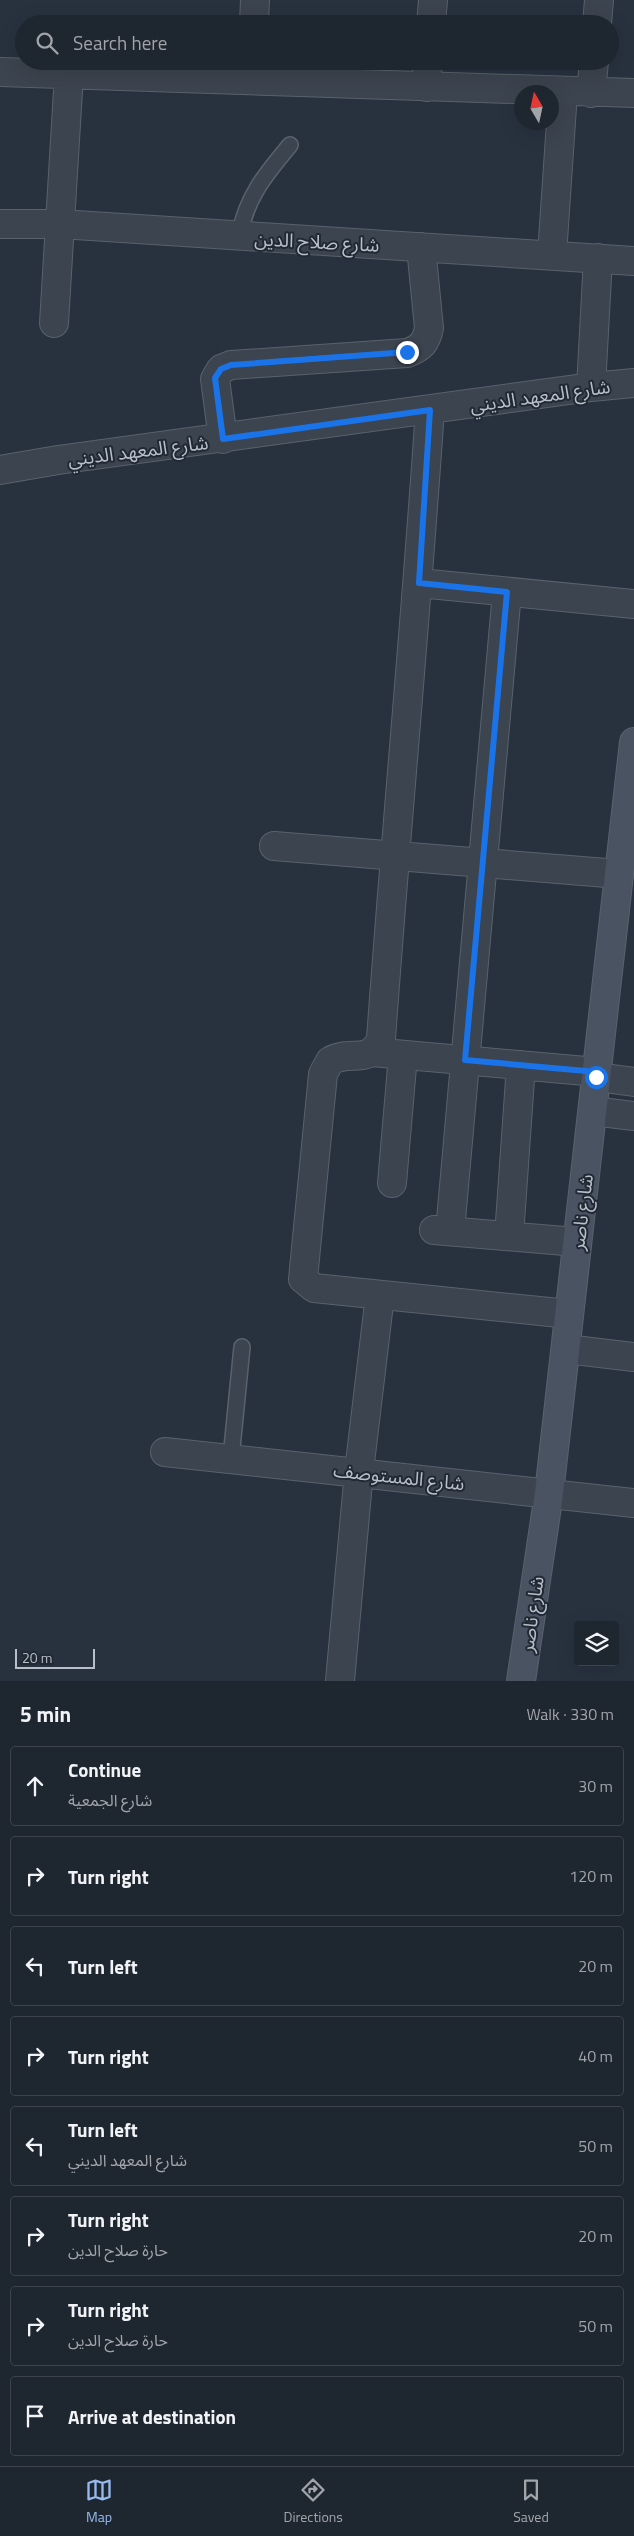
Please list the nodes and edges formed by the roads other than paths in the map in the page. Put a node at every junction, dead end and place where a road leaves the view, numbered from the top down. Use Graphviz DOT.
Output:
graph roads {
  1 [pos="256,0"];
  2 [pos="433,0"];
  3 [pos="599,0"];
  4 [pos="255,15"];
  5 [pos="432,15"];
  6 [pos="598,15"];
  7 [pos="593,70"];
  8 [pos="250,71"];
  9 [pos="0,72"];
  10 [pos="69,74"];
  11 [pos="427,74"];
  12 [pos="563,92"];
  13 [pos="591,93"];
  14 [pos="634,93"];
  15 [pos="290,144"];
  16 [pos="0,224"];
  17 [pos="60,224"];
  18 [pos="239,236"];
  19 [pos="421,247"];
  20 [pos="552,255"];
  21 [pos="598,258"];
  22 [pos="634,261"];
  23 [pos="54,323"];
  24 [pos="634,383"];
  25 [pos="591,387"];
  26 [pos="430,410"];
  27 [pos="223,439"];
  28 [pos="0,470"];
  29 [pos="419,583"];
  30 [pos="507,592"];
  31 [pos="634,604"];
  32 [pos="634,742"];
  33 [pos="274,846"];
  34 [pos="394,857"];
  35 [pos="483,863"];
  36 [pos="625,866"];
  37 [pos="372,1052"];
  38 [pos="403,1055"];
  39 [pos="465,1060"];
  40 [pos="521,1065"];
  41 [pos="597,1075"];
  42 [pos="634,1082"];
  43 [pos="593,1111"];
  44 [pos="634,1116"];
  45 [pos="392,1183"];
  46 [pos="509,1236"];
  47 [pos="578,1242"];
  48 [pos="380,1295"];
  49 [pos="569,1314"];
  50 [pos="242,1347"];
  51 [pos="566,1349"];
  52 [pos="634,1357"];
  53 [pos="165,1452"];
  54 [pos="231,1458"];
  55 [pos="359,1471"];
  56 [pos="549,1493"];
  57 [pos="634,1503"];
  58 [pos="340,1681"];
  59 [pos="521,1681"];
  1 -- 4 [label="street"];
  2 -- 5 [label="street"];
  3 -- 6 [label="street"];
  7 -- 13 [label="street"];
  8 -- 10 [label="street"];
  8 -- 11 [label="street"];
  9 -- 10 [label="street"];
  10 -- 17 [label="street"];
  11 -- 12 [label="street"];
  12 -- 13 [label="street"];
  12 -- 20 [label="street"];
  13 -- 14 [label="street"];
  15 -- 18 [label="lane"];
  16 -- 17 [label="street, شارع صلاح الدين"];
  17 -- 18 [label="street, شارع صلاح الدين"];
  17 -- 23 [label="street"];
  18 -- 19 [label="street, شارع صلاح الدين"];
  19 -- 20 [label="street, شارع صلاح الدين"];
  19 -- 27 [label="street"];
  20 -- 21 [label="street, شارع صلاح الدين"];
  21 -- 22 [label="street, شارع صلاح الدين"];
  21 -- 25 [label="street"];
  24 -- 25 [label="street, شارع المعهد الديني"];
  25 -- 26 [label="street, شارع المعهد الديني"];
  26 -- 27 [label="street, شارع المعهد الديني"];
  26 -- 29 [label="street"];
  27 -- 28 [label="street, شارع المعهد الديني"];
  29 -- 30 [label="street"];
  29 -- 34 [label="street"];
  30 -- 31 [label="street"];
  30 -- 35 [label="street"];
  32 -- 36 [label="street, شارع ناصر"];
  33 -- 34 [label="street"];
  34 -- 35 [label="street"];
  34 -- 37 [label="street"];
  35 -- 36 [label="street"];
  35 -- 39 [label="street"];
  36 -- 41 [label="street, شارع ناصر"];
  37 -- 38 [label="street"];
  37 -- 48 [label="street"];
  38 -- 39 [label="street"];
  38 -- 45 [label="street"];
  39 -- 40 [label="street"];
  39 -- 46 [label="street"];
  40 -- 41 [label="street"];
  40 -- 46 [label="street"];
  41 -- 42 [label="street"];
  41 -- 43 [label="street, شارع ناصر"];
  43 -- 44 [label="street"];
  43 -- 47 [label="street, شارع ناصر"];
  46 -- 47 [label="street"];
  47 -- 49 [label="street, شارع ناصر"];
  48 -- 49 [label="street"];
  48 -- 55 [label="street"];
  49 -- 51 [label="street, شارع ناصر"];
  50 -- 54 [label="lane"];
  51 -- 52 [label="street"];
  51 -- 56 [label="street, شارع ناصر"];
  53 -- 54 [label="street, شارع المستوصف"];
  54 -- 55 [label="street, شارع المستوصف"];
  55 -- 56 [label="street, شارع المستوصف"];
  55 -- 58 [label="street"];
  56 -- 57 [label="street, شارع المستوصف"];
  56 -- 59 [label="street, شارع ناصر"];
}
